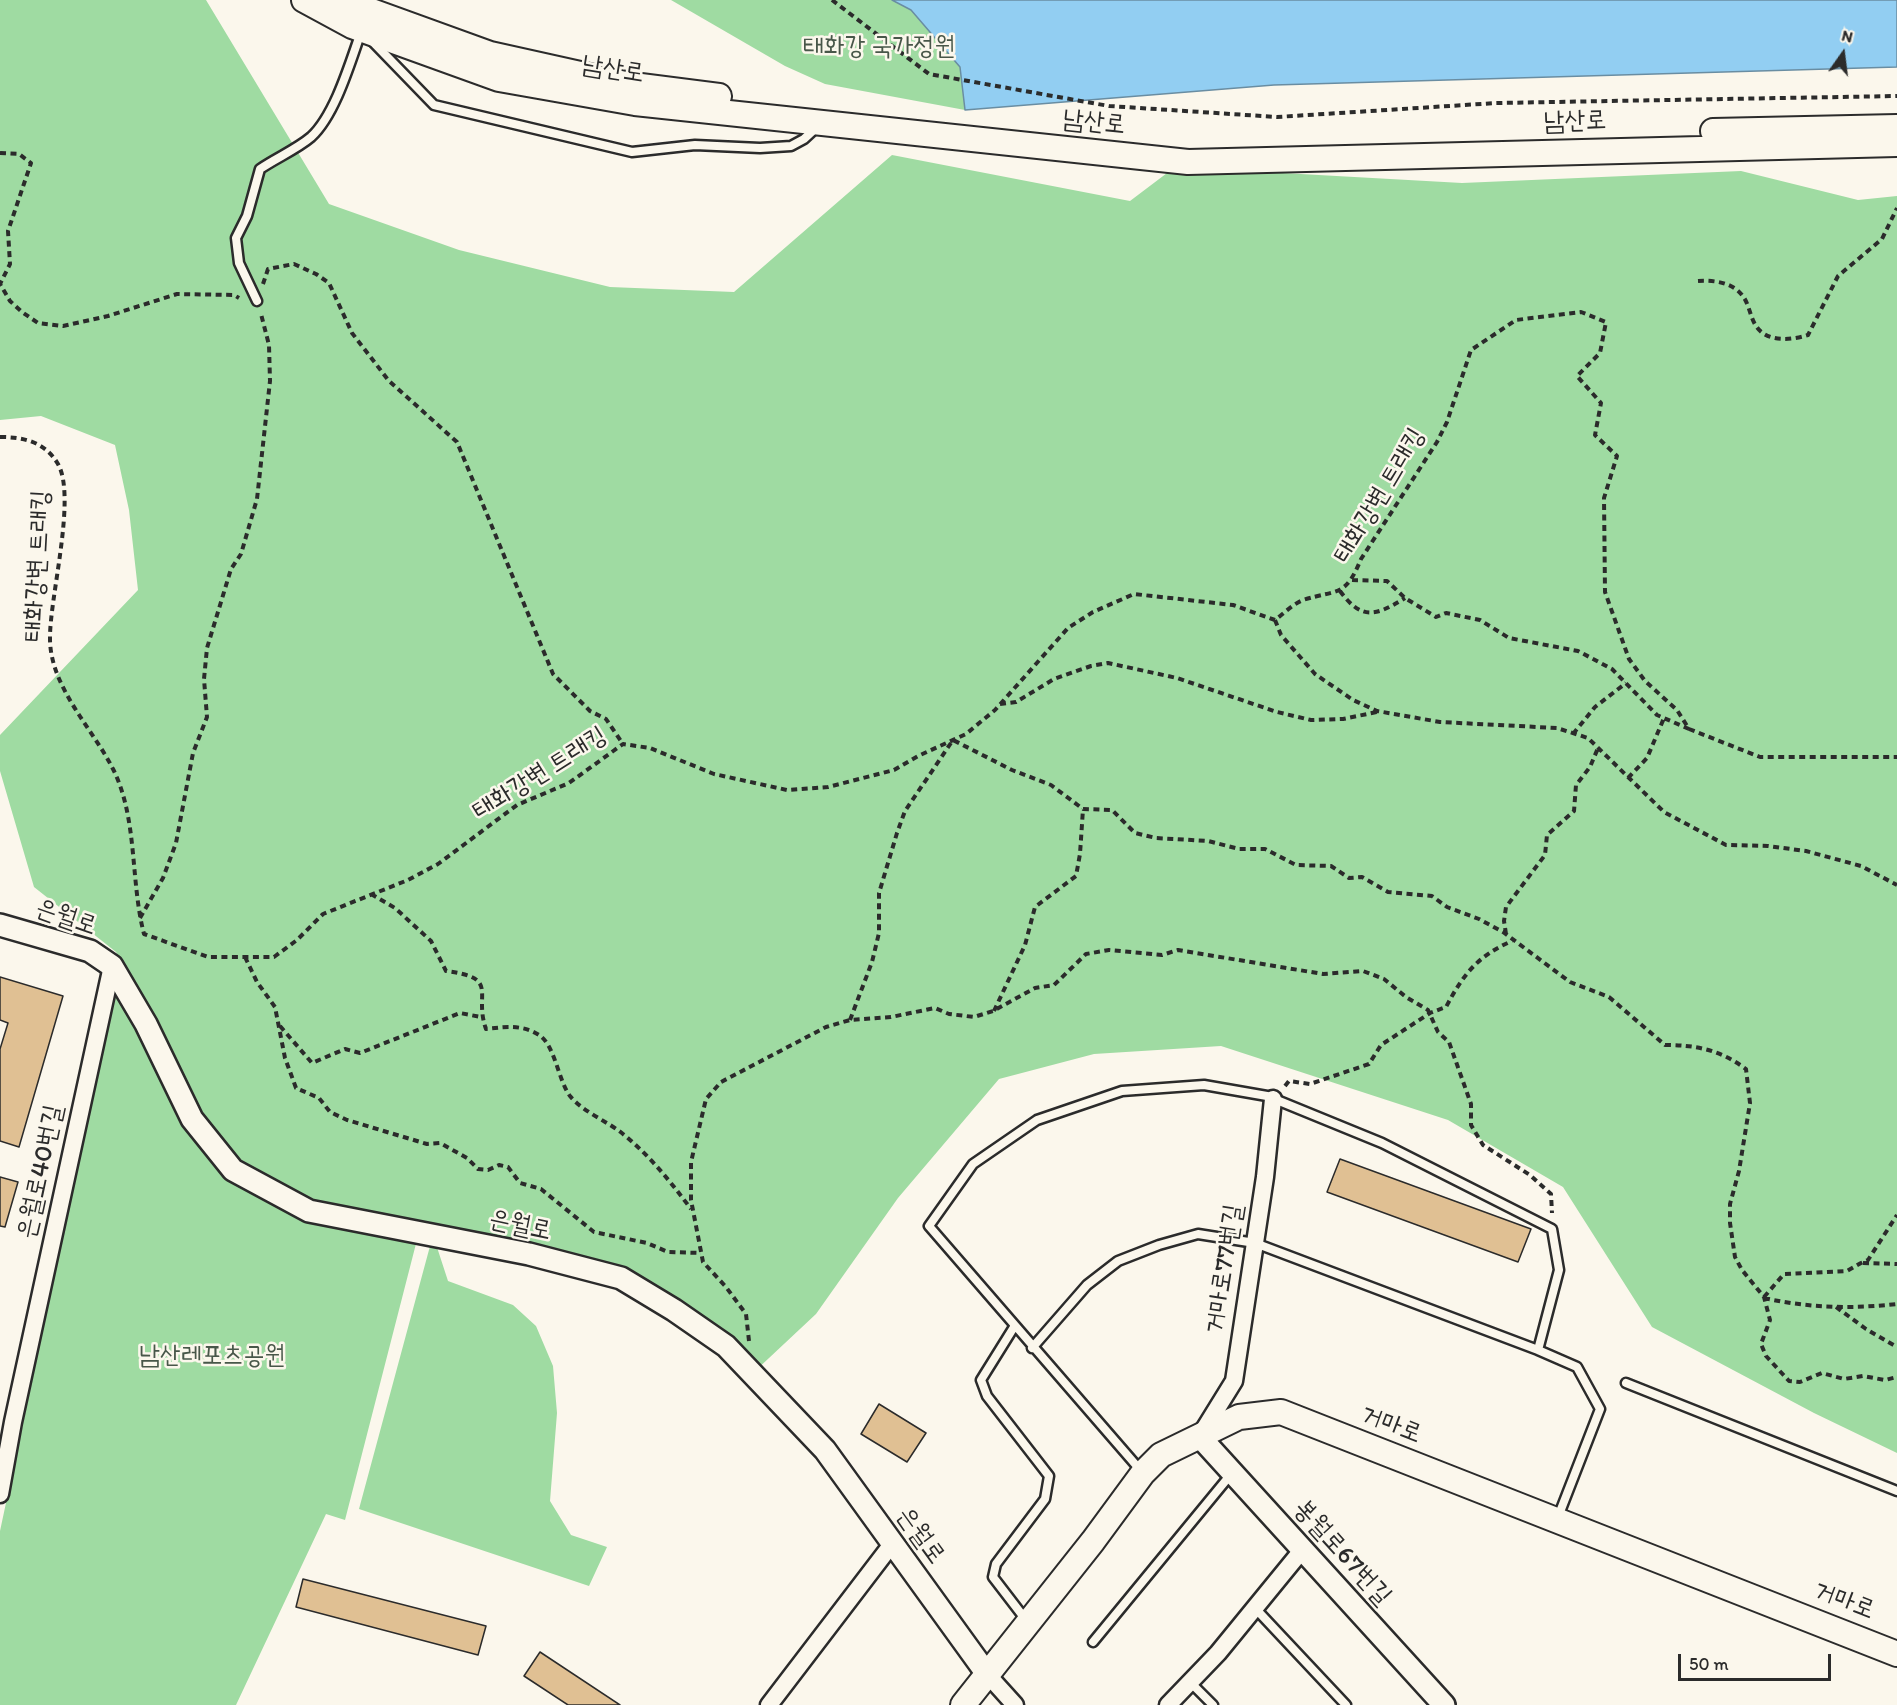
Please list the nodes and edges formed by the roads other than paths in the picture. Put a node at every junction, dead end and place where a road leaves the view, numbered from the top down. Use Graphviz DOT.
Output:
graph roads {
  1 [pos="304,0"];
  2 [pos="341,0"];
  3 [pos="362,29"];
  4 [pos="821,123"];
  5 [pos="1897,127"];
  6 [pos="1897,144"];
  7 [pos="257,301"];
  8 [pos="0,925"];
  9 [pos="112,966"];
  10 [pos="1273,1099"];
  11 [pos="1255,1243"];
  12 [pos="1014,1327"];
  13 [pos="1032,1348"];
  14 [pos="1538,1350"];
  15 [pos="1626,1383"];
  16 [pos="6,1430"];
  17 [pos="1200,1437"];
  18 [pos="1232,1472"];
  19 [pos="1143,1473"];
  20 [pos="1897,1491"];
  21 [pos="0,1494"];
  22 [pos="1557,1520"];
  23 [pos="892,1544"];
  24 [pos="1303,1550"];
  25 [pos="1254,1607"];
  26 [pos="1028,1623"];
  27 [pos="1094,1642"];
  28 [pos="1895,1648"];
  29 [pos="987,1674"];
  30 [pos="1191,1683"];
  31 [pos="769,1705"];
  32 [pos="963,1705"];
  33 [pos="1015,1705"];
  34 [pos="1168,1705"];
  35 [pos="1213,1705"];
  36 [pos="1346,1705"];
  37 [pos="1444,1705"];
  1 -- 3 [label="main road, 남산로"];
  2 -- 5 [label="main road, 남산로"];
  3 -- 4 [label="main road, 남산로"];
  3 -- 4 [label="lane"];
  3 -- 7 [label="lane"];
  4 -- 6 [label="main road, 남산로"];
  8 -- 9 [label="street, 은월로"];
  9 -- 16 [label="street, 은월로40번길"];
  9 -- 23 [label="street, 은월로"];
  10 -- 11 [label="street, 거마로77번길"];
  10 -- 12 [label="lane"];
  10 -- 14 [label="lane"];
  11 -- 13 [label="lane"];
  11 -- 14 [label="lane"];
  11 -- 17 [label="street, 거마로77번길"];
  12 -- 13 [label="lane"];
  12 -- 26 [label="lane"];
  13 -- 19 [label="lane"];
  14 -- 22 [label="lane"];
  15 -- 20 [label="lane"];
  16 -- 21 [label="street, 은월로40번길"];
  17 -- 18 [label="street, 봉월로67번길"];
  17 -- 19 [label="main road, 거마로"];
  17 -- 22 [label="main road, 거마로"];
  18 -- 24 [label="street, 봉월로67번길"];
  18 -- 27 [label="lane"];
  19 -- 26 [label="main road, 거마로"];
  22 -- 28 [label="main road, 거마로"];
  23 -- 29 [label="street, 은월로"];
  23 -- 31 [label="street"];
  24 -- 25 [label="street"];
  24 -- 37 [label="street, 봉월로67번길"];
  25 -- 30 [label="street"];
  25 -- 36 [label="lane"];
  26 -- 29 [label="main road, 거마로"];
  29 -- 32 [label="main road, 거마로"];
  29 -- 33 [label="street"];
  30 -- 34 [label="street"];
  30 -- 35 [label="lane"];
}
